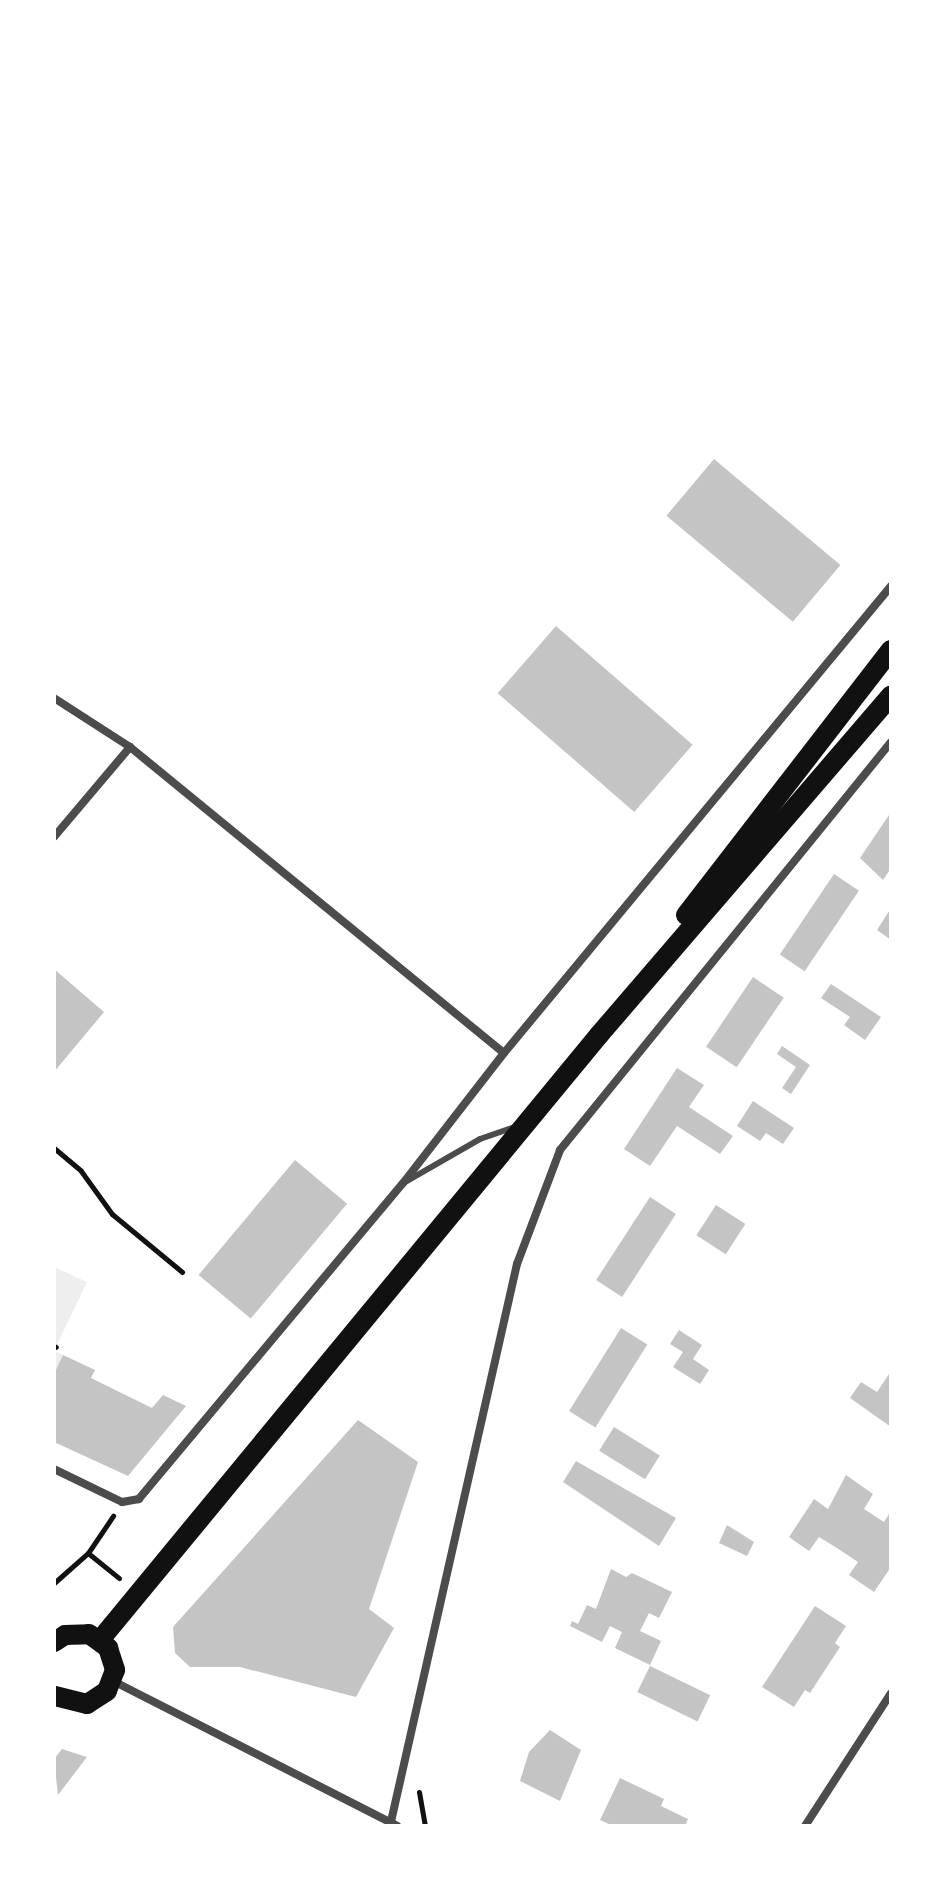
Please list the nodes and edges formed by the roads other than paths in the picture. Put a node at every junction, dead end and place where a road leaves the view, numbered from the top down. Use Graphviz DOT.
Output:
graph roads {
  1 [pos="891,586"];
  2 [pos="891,650"];
  3 [pos="891,695"];
  4 [pos="54,698"];
  5 [pos="891,742"];
  6 [pos="130,747"];
  7 [pos="54,837"];
  8 [pos="599,1035"];
  9 [pos="504,1053"];
  10 [pos="526,1124"];
  11 [pos="403,1183"];
  12 [pos="54,1469"];
  13 [pos="100,1640"];
  14 [pos="54,1642"];
  15 [pos="112,1680"];
  16 [pos="891,1693"];
  17 [pos="54,1696"];
  18 [pos="392,1825"];
  19 [pos="805,1826"];
  1 -- 9 [label="street"];
  2 -- 8 [label="main road"];
  3 -- 8 [label="main road"];
  4 -- 6 [label="street"];
  5 -- 18 [label="street"];
  6 -- 7 [label="street"];
  6 -- 9 [label="street"];
  8 -- 10 [label="main road"];
  9 -- 11 [label="street"];
  10 -- 11 [label="lane"];
  10 -- 13 [label="main road"];
  11 -- 12 [label="street"];
  13 -- 14 [label="main road"];
  13 -- 15 [label="main road"];
  15 -- 17 [label="main road"];
  15 -- 18 [label="street"];
  16 -- 19 [label="street"];
}
